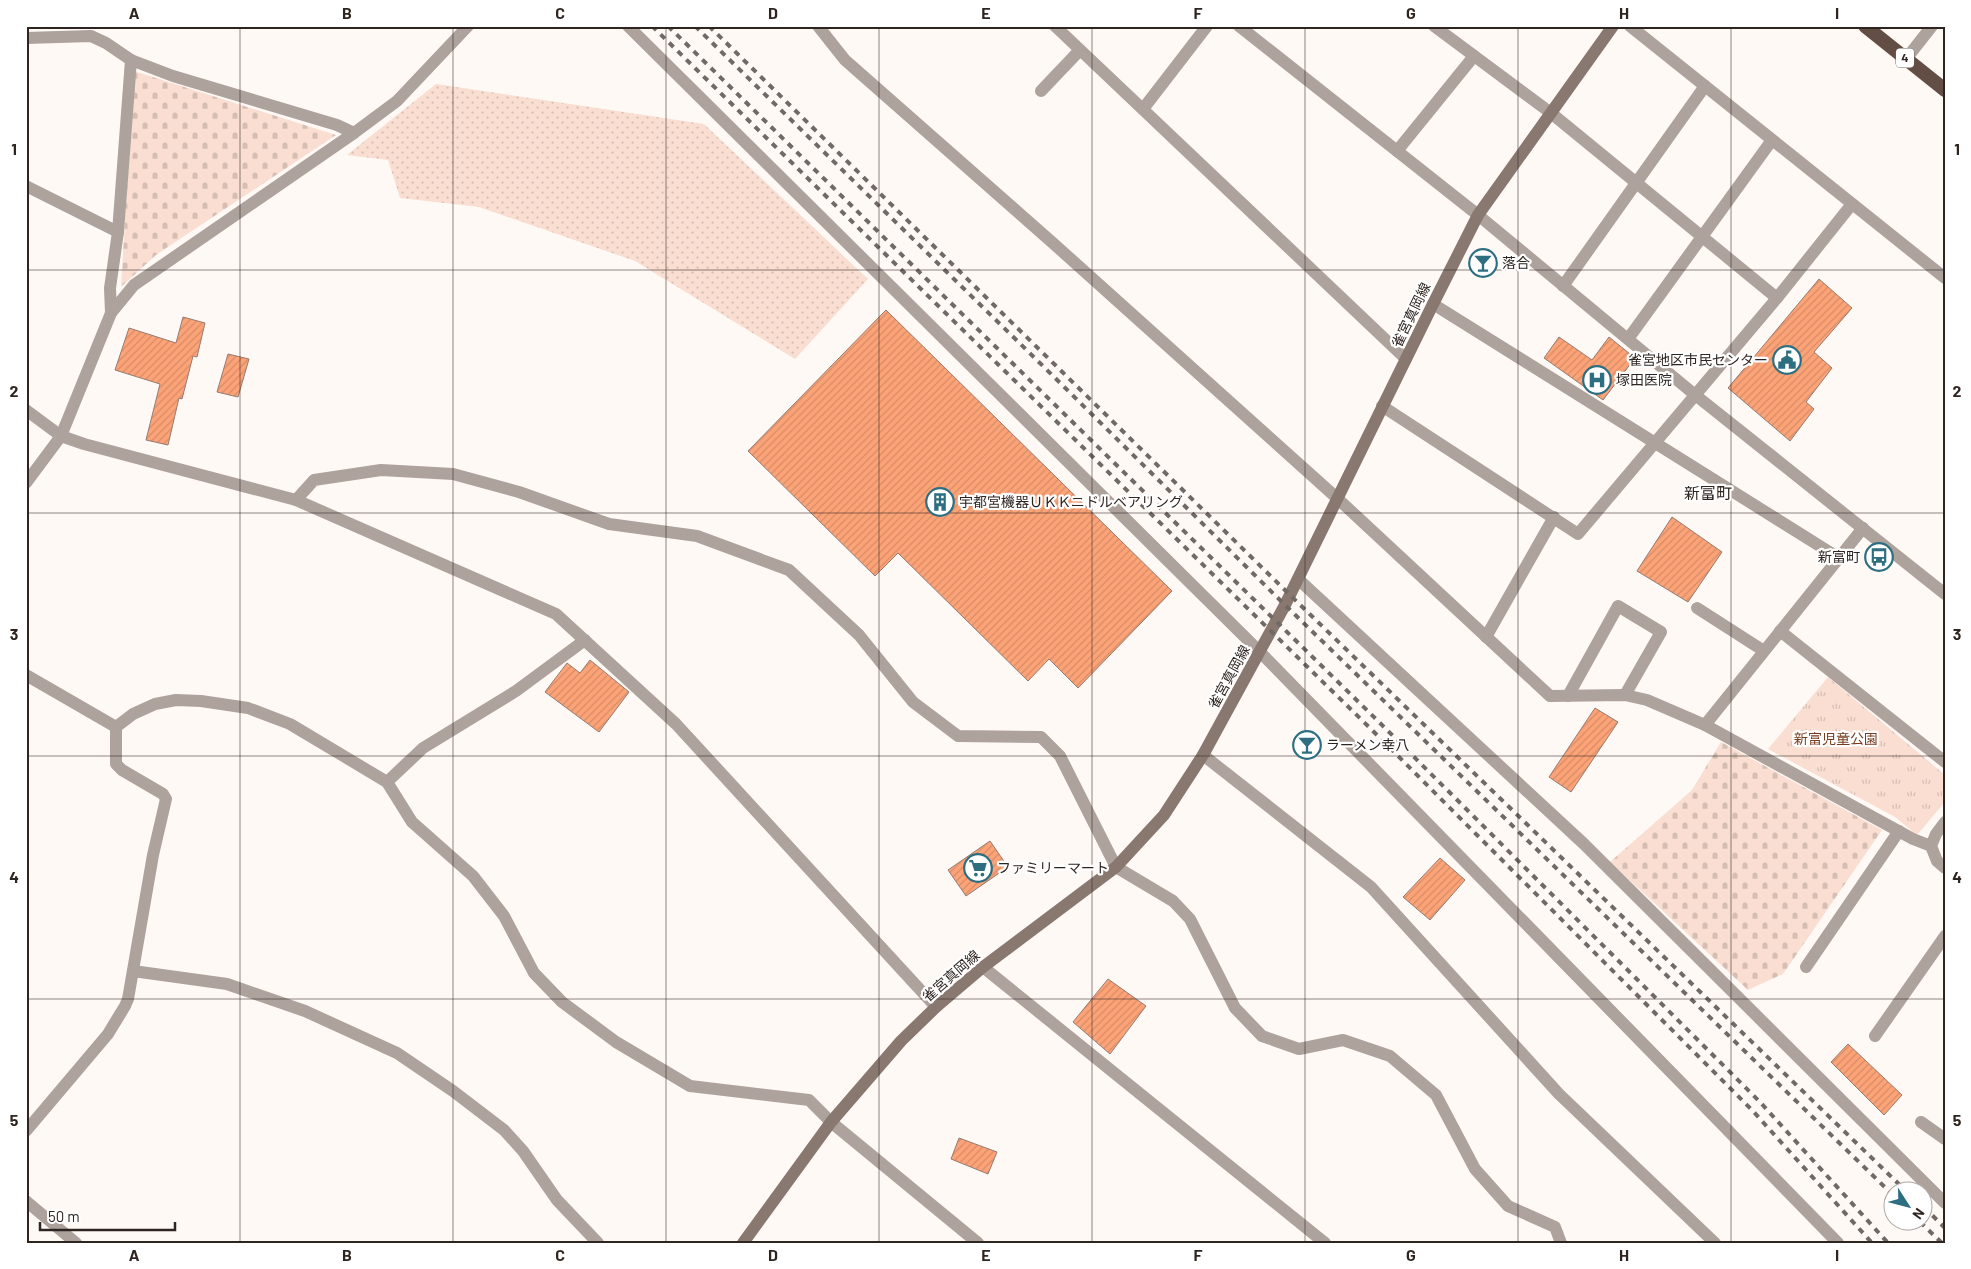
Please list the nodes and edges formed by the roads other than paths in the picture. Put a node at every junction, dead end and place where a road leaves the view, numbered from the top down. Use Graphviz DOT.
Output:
graph roads {
  1 [pos="468,26"];
  2 [pos="628,26"];
  3 [pos="818,26"];
  4 [pos="1055,26"];
  5 [pos="1207,26"];
  6 [pos="1239,26"];
  7 [pos="1434,26"];
  8 [pos="1613,26"];
  9 [pos="1630,26"];
  10 [pos="1865,26"];
  11 [pos="1932,26"];
  12 [pos="26,38"];
  13 [pos="1080,50"];
  14 [pos="1474,56"];
  15 [pos="1906,59"];
  16 [pos="132,60"];
  17 [pos="1705,86"];
  18 [pos="1945,90"];
  19 [pos="1040,91"];
  20 [pos="1142,109"];
  21 [pos="1551,113"];
  22 [pos="354,133"];
  23 [pos="1772,140"];
  24 [pos="1397,151"];
  25 [pos="1636,183"];
  26 [pos="26,186"];
  27 [pos="1852,204"];
  28 [pos="1478,215"];
  29 [pos="118,232"];
  30 [pos="1702,236"];
  31 [pos="1945,278"];
  32 [pos="1563,286"];
  33 [pos="1777,298"];
  34 [pos="1433,304"];
  35 [pos="111,313"];
  36 [pos="1628,340"];
  37 [pos="1406,360"];
  38 [pos="1694,394"];
  39 [pos="1382,406"];
  40 [pos="26,410"];
  41 [pos="60,436"];
  42 [pos="1654,442"];
  43 [pos="26,483"];
  44 [pos="1338,499"];
  45 [pos="296,500"];
  46 [pos="1554,517"];
  47 [pos="1864,528"];
  48 [pos="1839,558"];
  49 [pos="1298,579"];
  50 [pos="1945,594"];
  51 [pos="1697,608"];
  52 [pos="1780,631"];
  53 [pos="1486,637"];
  54 [pos="586,640"];
  55 [pos="1764,651"];
  56 [pos="1260,652"];
  57 [pos="26,675"];
  58 [pos="1625,695"];
  59 [pos="1568,696"];
  60 [pos="1705,725"];
  61 [pos="116,727"];
  62 [pos="1203,755"];
  63 [pos="1945,762"];
  64 [pos="387,782"];
  65 [pos="1945,822"];
  66 [pos="1899,830"];
  67 [pos="1931,846"];
  68 [pos="1116,867"];
  69 [pos="1945,868"];
  70 [pos="1945,936"];
  71 [pos="983,966"];
  72 [pos="1806,967"];
  73 [pos="133,971"];
  74 [pos="936,1007"];
  75 [pos="1876,1036"];
  76 [pos="831,1122"];
  77 [pos="1921,1122"];
  78 [pos="26,1131"];
  79 [pos="1945,1139"];
  80 [pos="26,1201"];
  81 [pos="1945,1203"];
  82 [pos="76,1243"];
  83 [pos="598,1243"];
  84 [pos="743,1243"];
  85 [pos="978,1243"];
  86 [pos="1325,1243"];
  87 [pos="1561,1243"];
  88 [pos="1715,1243"];
  89 [pos="1838,1243"];
  1 -- 22 [label="street"];
  2 -- 56 [label="street"];
  3 -- 44 [label="street"];
  4 -- 13 [label="street"];
  5 -- 20 [label="street"];
  6 -- 24 [label="street"];
  7 -- 14 [label="street"];
  8 -- 21 [label="main road, 雀宮真岡線"];
  9 -- 17 [label="street"];
  10 -- 15 [label="highway, 4"];
  11 -- 15 [label="street"];
  12 -- 16 [label="street"];
  13 -- 19 [label="street"];
  13 -- 20 [label="street"];
  14 -- 21 [label="street"];
  14 -- 24 [label="street"];
  15 -- 18 [label="highway, 4"];
  16 -- 22 [label="street"];
  16 -- 29 [label="street"];
  17 -- 23 [label="street"];
  17 -- 25 [label="street"];
  20 -- 37 [label="street"];
  21 -- 25 [label="street"];
  21 -- 28 [label="main road, 雀宮真岡線"];
  22 -- 35 [label="street"];
  23 -- 27 [label="street"];
  23 -- 30 [label="street"];
  24 -- 28 [label="street"];
  25 -- 30 [label="street"];
  25 -- 32 [label="street"];
  26 -- 29 [label="street"];
  27 -- 31 [label="street"];
  27 -- 33 [label="street"];
  28 -- 32 [label="street"];
  28 -- 34 [label="main road, 雀宮真岡線"];
  29 -- 35 [label="street"];
  30 -- 33 [label="street"];
  30 -- 36 [label="street"];
  32 -- 36 [label="street"];
  33 -- 38 [label="street"];
  34 -- 37 [label="main road, 雀宮真岡線"];
  34 -- 42 [label="street"];
  35 -- 41 [label="street"];
  36 -- 38 [label="street"];
  37 -- 39 [label="main road, 雀宮真岡線"];
  38 -- 42 [label="street"];
  38 -- 47 [label="street"];
  39 -- 44 [label="main road, 雀宮真岡線"];
  39 -- 46 [label="street"];
  40 -- 41 [label="street"];
  41 -- 43 [label="street"];
  41 -- 45 [label="street"];
  42 -- 46 [label="street"];
  42 -- 48 [label="street"];
  44 -- 49 [label="main road, 雀宮真岡線"];
  44 -- 53 [label="street"];
  45 -- 54 [label="street"];
  45 -- 68 [label="street"];
  46 -- 53 [label="street"];
  47 -- 48 [label="street"];
  47 -- 50 [label="street"];
  48 -- 52 [label="street"];
  49 -- 56 [label="main road, 雀宮真岡線"];
  49 -- 81 [label="street"];
  51 -- 55 [label="street"];
  52 -- 55 [label="street"];
  52 -- 63 [label="street"];
  53 -- 59 [label="street"];
  54 -- 64 [label="street"];
  54 -- 74 [label="street"];
  55 -- 60 [label="street"];
  56 -- 62 [label="main road, 雀宮真岡線"];
  56 -- 89 [label="street"];
  57 -- 61 [label="street"];
  58 -- 59 [label="street"];
  58 -- 59 [label="street"];
  58 -- 60 [label="street"];
  60 -- 66 [label="street"];
  61 -- 64 [label="street"];
  61 -- 73 [label="street"];
  62 -- 68 [label="main road, 雀宮真岡線"];
  62 -- 88 [label="street"];
  64 -- 76 [label="street"];
  65 -- 67 [label="street"];
  66 -- 67 [label="street"];
  66 -- 72 [label="street"];
  67 -- 69 [label="street"];
  68 -- 71 [label="main road, 雀宮真岡線"];
  68 -- 87 [label="street"];
  70 -- 75 [label="street"];
  71 -- 74 [label="main road, 雀宮真岡線"];
  71 -- 86 [label="street"];
  73 -- 78 [label="street"];
  73 -- 83 [label="street"];
  74 -- 76 [label="main road, 雀宮真岡線"];
  76 -- 84 [label="main road, 雀宮真岡線"];
  76 -- 85 [label="street"];
  77 -- 79 [label="street"];
  80 -- 82 [label="street"];
}
